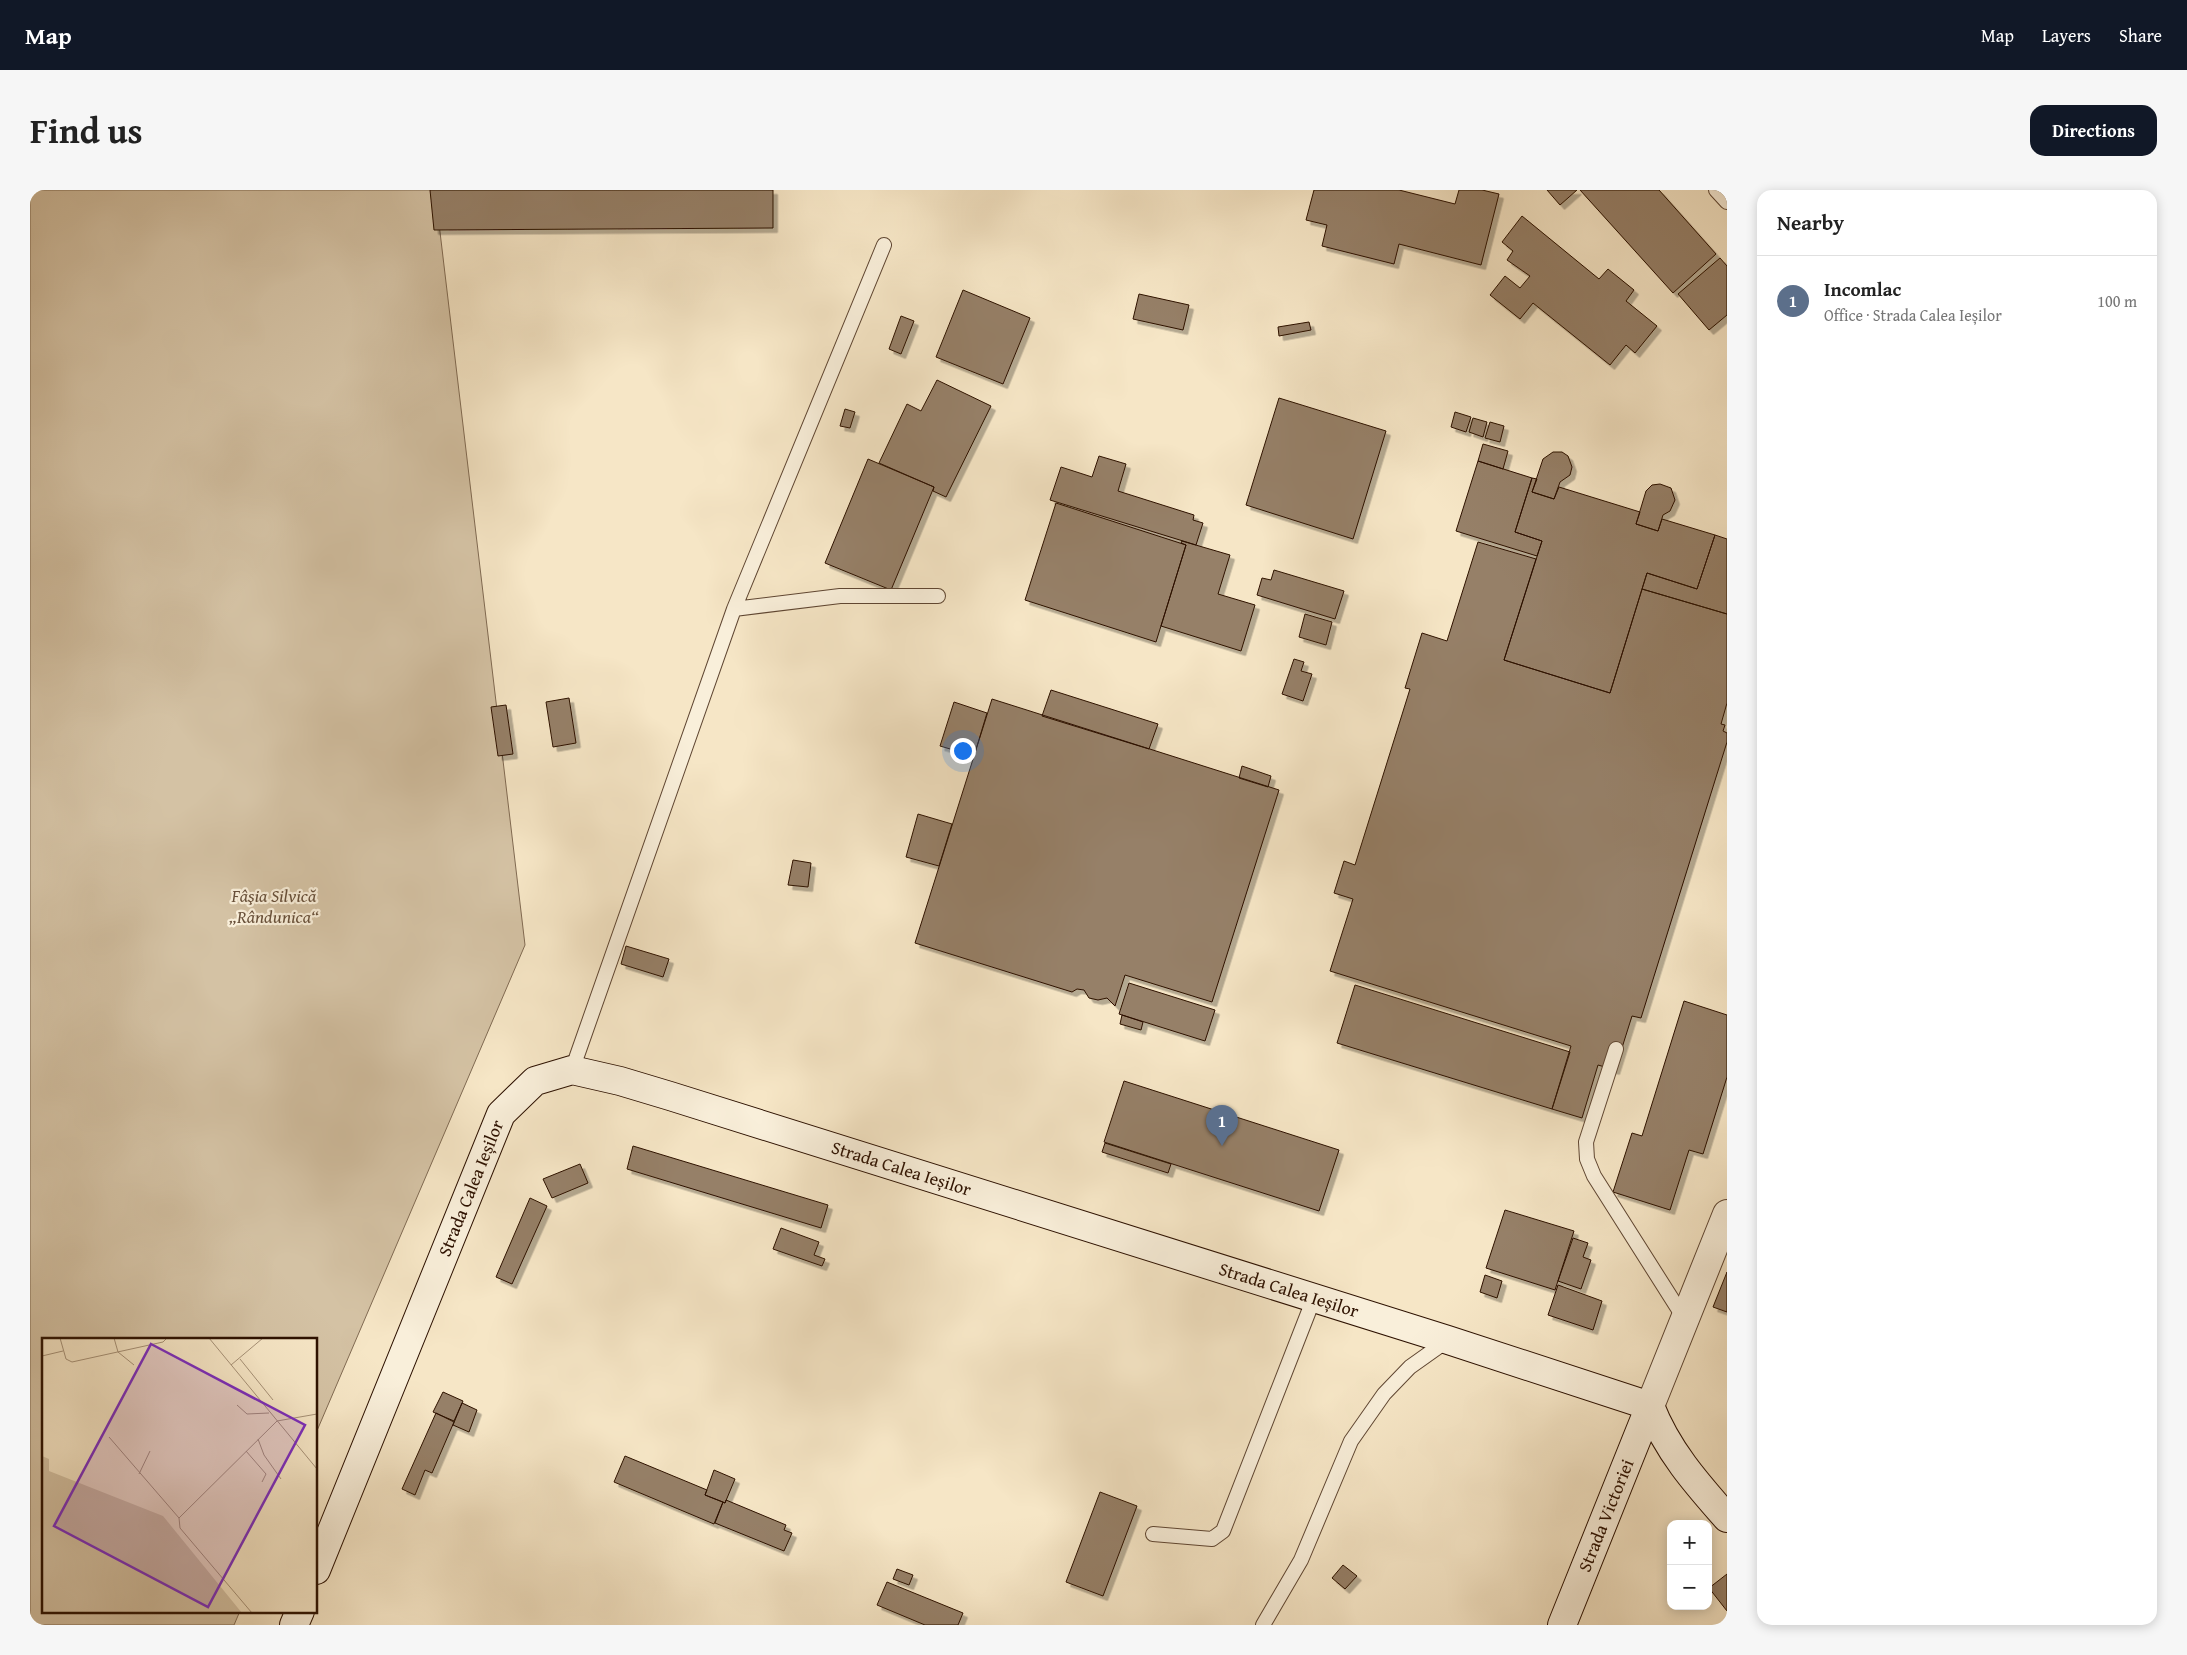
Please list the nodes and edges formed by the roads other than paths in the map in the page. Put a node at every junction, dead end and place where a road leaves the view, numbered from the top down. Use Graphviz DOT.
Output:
graph roads {
  1 [pos="1716,190"];
  2 [pos="1727,202"];
  3 [pos="884,245"];
  4 [pos="938,596"];
  5 [pos="734,609"];
  6 [pos="1616,1049"];
  7 [pos="572,1070"];
  8 [pos="1727,1214"];
  9 [pos="1314,1298"];
  10 [pos="1684,1318"];
  11 [pos="1448,1340"];
  12 [pos="1650,1406"];
  13 [pos="1727,1518"];
  14 [pos="1153,1534"];
  15 [pos="318,1565"];
  16 [pos="300,1612"];
  17 [pos="294,1625"];
  18 [pos="1263,1625"];
  19 [pos="1562,1625"];
  1 -- 2 [label="lane"];
  3 -- 5 [label="lane"];
  4 -- 5 [label="lane"];
  5 -- 7 [label="lane"];
  6 -- 10 [label="lane"];
  7 -- 9 [label="street, Strada Calea Ieșilor"];
  7 -- 15 [label="street, Strada Calea Ieșilor"];
  8 -- 10 [label="street, Strada Victoriei"];
  9 -- 11 [label="street, Strada Calea Ieșilor"];
  9 -- 14 [label="lane"];
  10 -- 12 [label="street, Strada Victoriei"];
  11 -- 12 [label="street, Strada Calea Ieșilor"];
  11 -- 18 [label="lane"];
  12 -- 13 [label="street"];
  12 -- 19 [label="street, Strada Victoriei"];
  16 -- 17 [label="street"];
}
